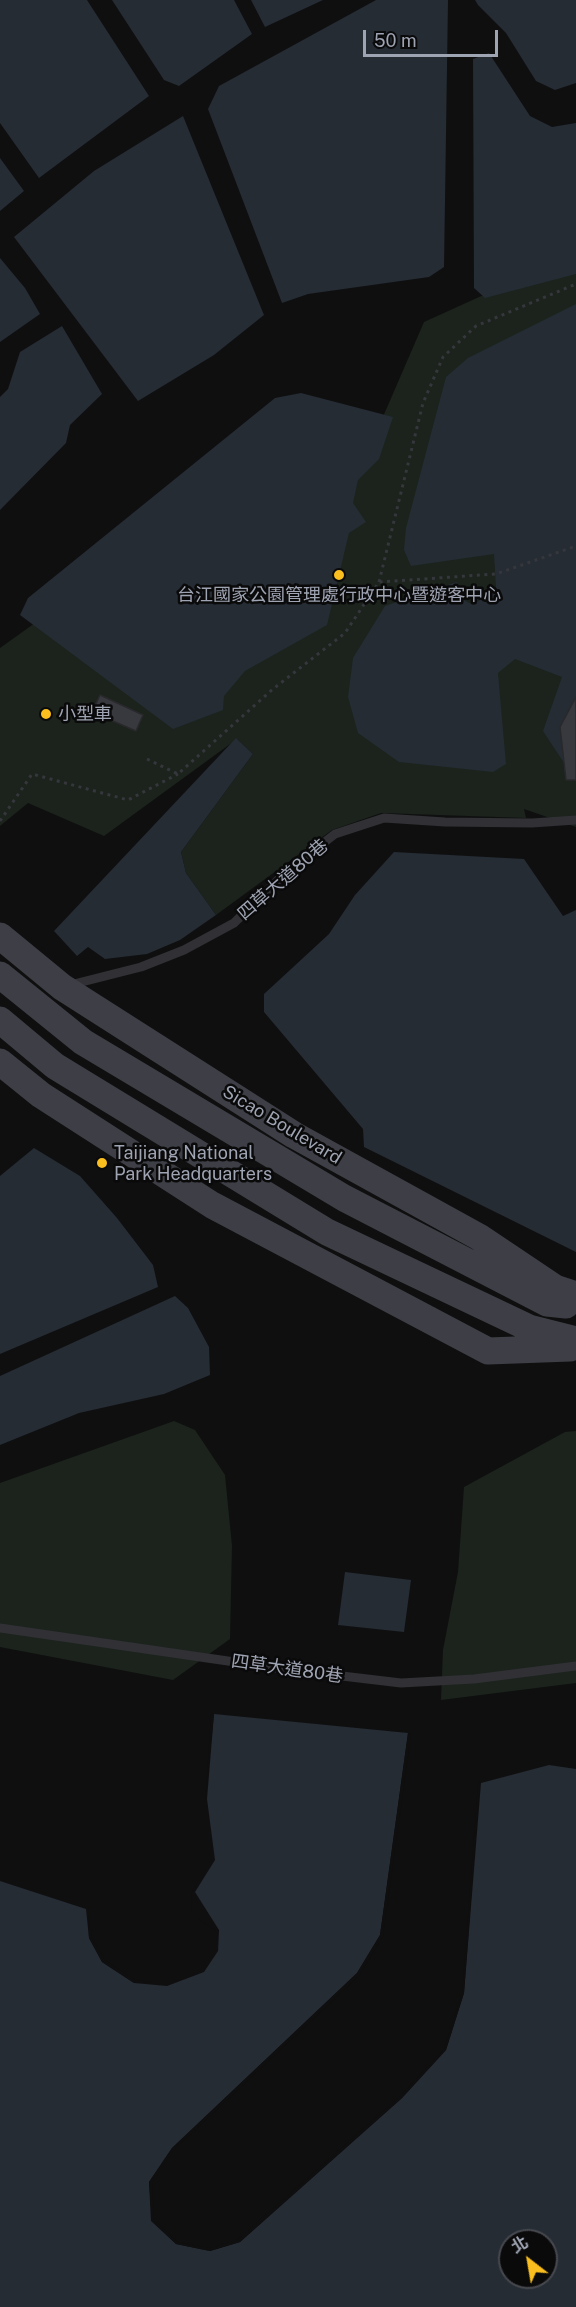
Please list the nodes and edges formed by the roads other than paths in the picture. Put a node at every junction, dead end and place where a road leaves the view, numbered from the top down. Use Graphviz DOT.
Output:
graph roads {
  1 [pos="576,820"];
  2 [pos="0,936"];
  3 [pos="7,978"];
  4 [pos="50,985"];
  5 [pos="0,1020"];
  6 [pos="0,1062"];
  7 [pos="576,1295"];
  8 [pos="576,1305"];
  9 [pos="576,1340"];
  10 [pos="576,1348"];
  11 [pos="0,1628"];
  12 [pos="576,1666"];
  1 -- 4 [label="lane, 四草大道80巷"];
  2 -- 4 [label="street, Sicao Boulevard"];
  3 -- 8 [label="street, Sicao Boulevard"];
  4 -- 7 [label="street, Sicao Boulevard"];
  5 -- 9 [label="street"];
  6 -- 10 [label="street"];
  11 -- 12 [label="lane, 四草大道80巷"];
}
